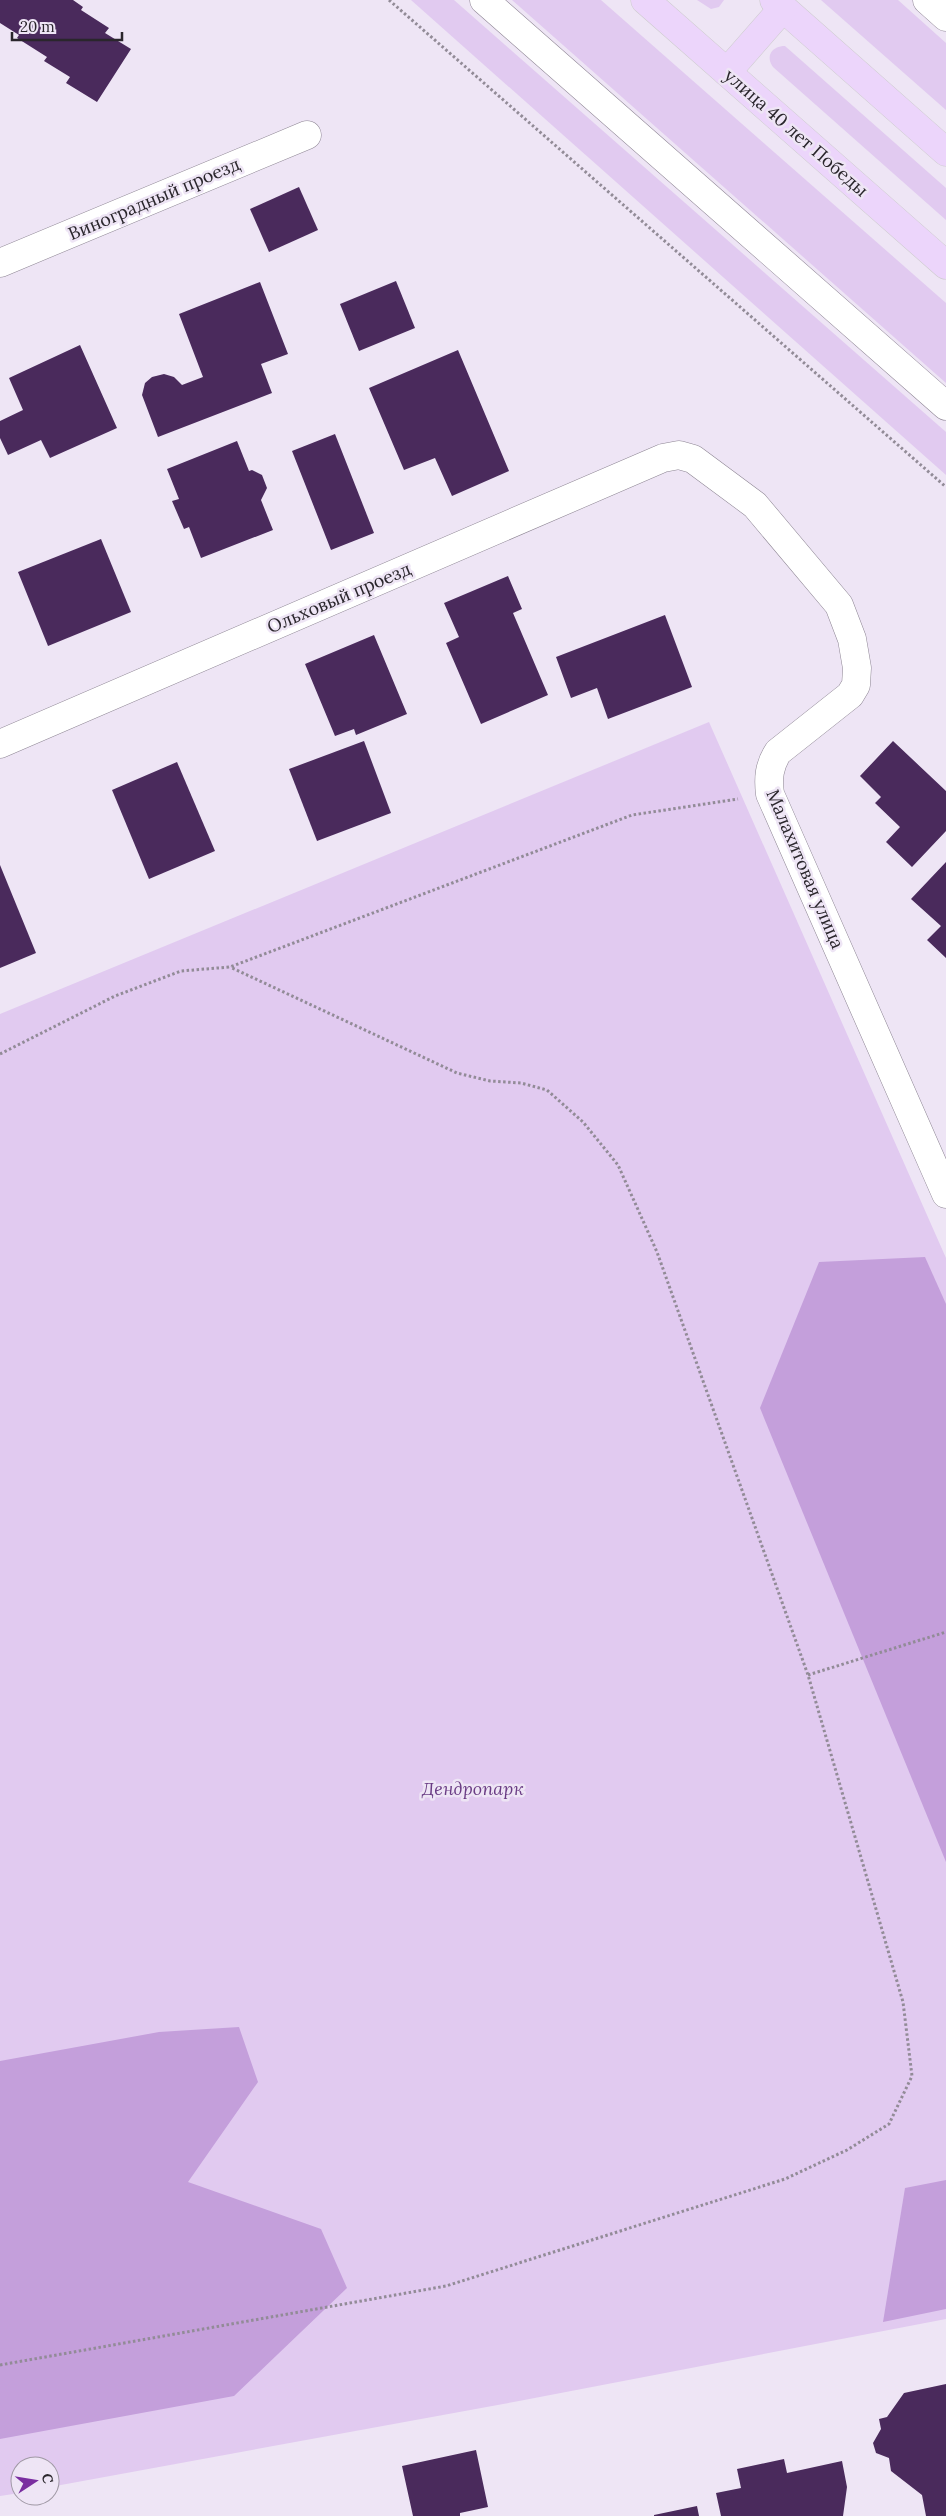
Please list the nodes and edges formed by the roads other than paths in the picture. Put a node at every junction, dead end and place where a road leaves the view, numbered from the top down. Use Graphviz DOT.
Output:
graph roads {
  1 [pos="484,0"];
  2 [pos="645,0"];
  3 [pos="927,0"];
  4 [pos="778,4"];
  5 [pos="946,17"];
  6 [pos="726,72"];
  7 [pos="307,135"];
  8 [pos="946,152"];
  9 [pos="0,263"];
  10 [pos="946,265"];
  11 [pos="946,406"];
  12 [pos="679,456"];
  13 [pos="0,744"];
  14 [pos="946,1194"];
  1 -- 11 [label="street"];
  2 -- 6 [label="main road, улица 40 лет Победы"];
  3 -- 5 [label="street"];
  4 -- 6 [label="main road"];
  4 -- 8 [label="main road"];
  6 -- 10 [label="main road, улица 40 лет Победы"];
  7 -- 9 [label="street, Виноградный проезд"];
  12 -- 13 [label="street, Ольховый проезд"];
  12 -- 14 [label="street, Малахитовая улица"];
}
